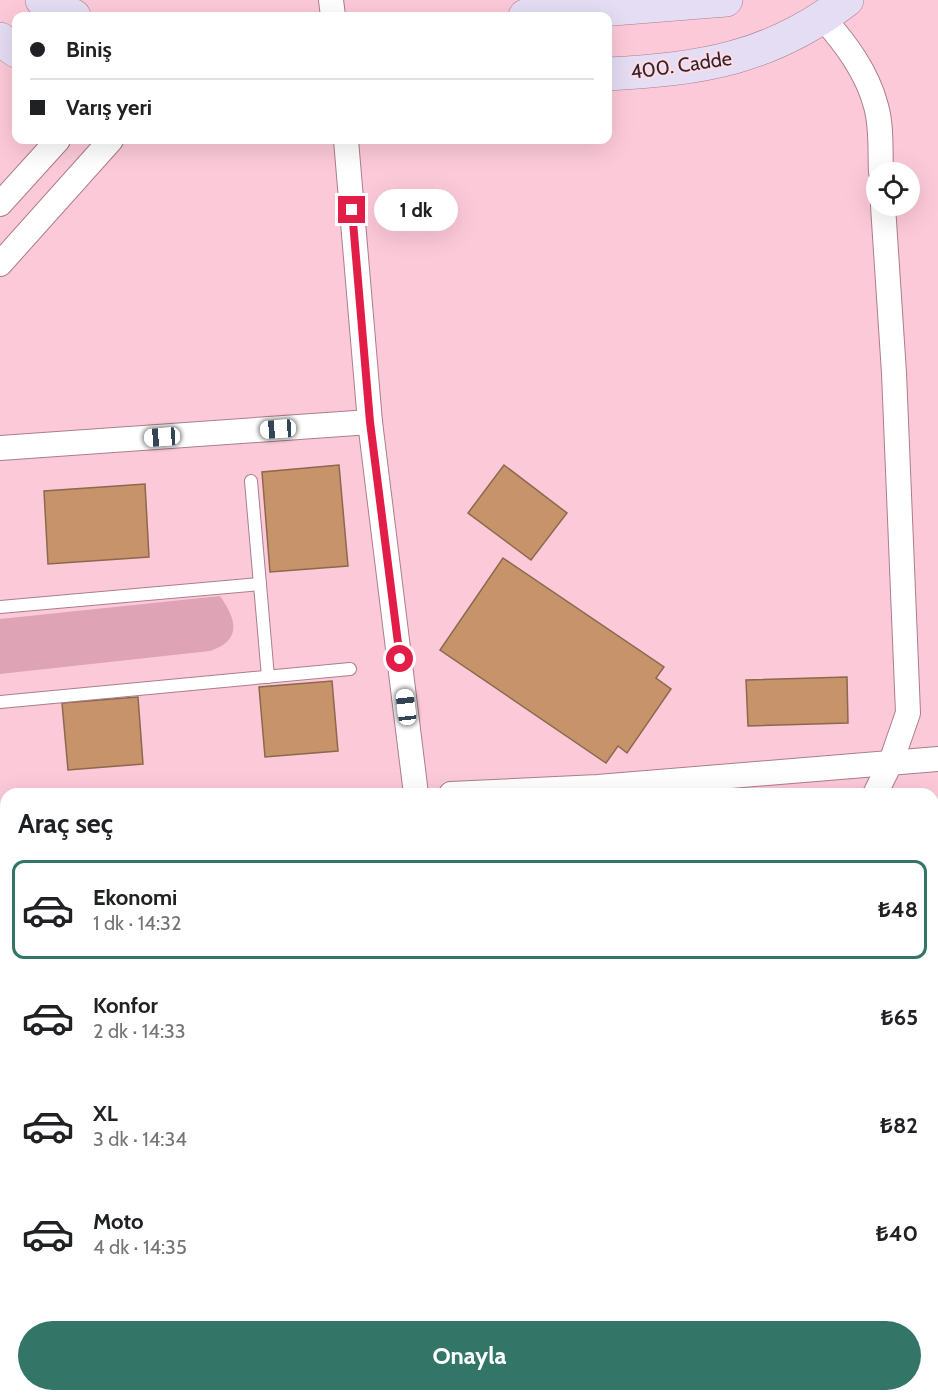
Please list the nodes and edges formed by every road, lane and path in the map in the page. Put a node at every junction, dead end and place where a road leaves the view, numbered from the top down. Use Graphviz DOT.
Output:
graph roads {
  1 [pos="42,0"];
  2 [pos="726,0"];
  3 [pos="835,9"];
  4 [pos="545,10"];
  5 [pos="66,12"];
  6 [pos="612,74"];
  7 [pos="54,144"];
  8 [pos="107,144"];
  9 [pos="346,144"];
  10 [pos="880,162"];
  11 [pos="0,204"];
  12 [pos="884,216"];
  13 [pos="0,264"];
  14 [pos="370,422"];
  15 [pos="0,448"];
  16 [pos="251,481"];
  17 [pos="260,584"];
  18 [pos="0,607"];
  19 [pos="350,669"];
  20 [pos="268,677"];
  21 [pos="0,702"];
  22 [pos="938,759"];
  23 [pos="891,762"];
  24 [pos="415,788"];
  25 [pos="577,788"];
  26 [pos="878,788"];
  1 -- 5 [label="main road"];
  2 -- 4 [label="main road"];
  3 -- 6 [label="main road, 400. Cadde"];
  3 -- 10 [label="street"];
  7 -- 11 [label="street"];
  8 -- 13 [label="street"];
  9 -- 14 [label="street"];
  12 -- 23 [label="street"];
  14 -- 15 [label="street"];
  14 -- 24 [label="street"];
  16 -- 17 [label="lane"];
  17 -- 18 [label="lane"];
  17 -- 20 [label="lane"];
  19 -- 20 [label="lane"];
  20 -- 21 [label="lane"];
  22 -- 23 [label="street"];
  23 -- 25 [label="street"];
  23 -- 26 [label="street"];
}
